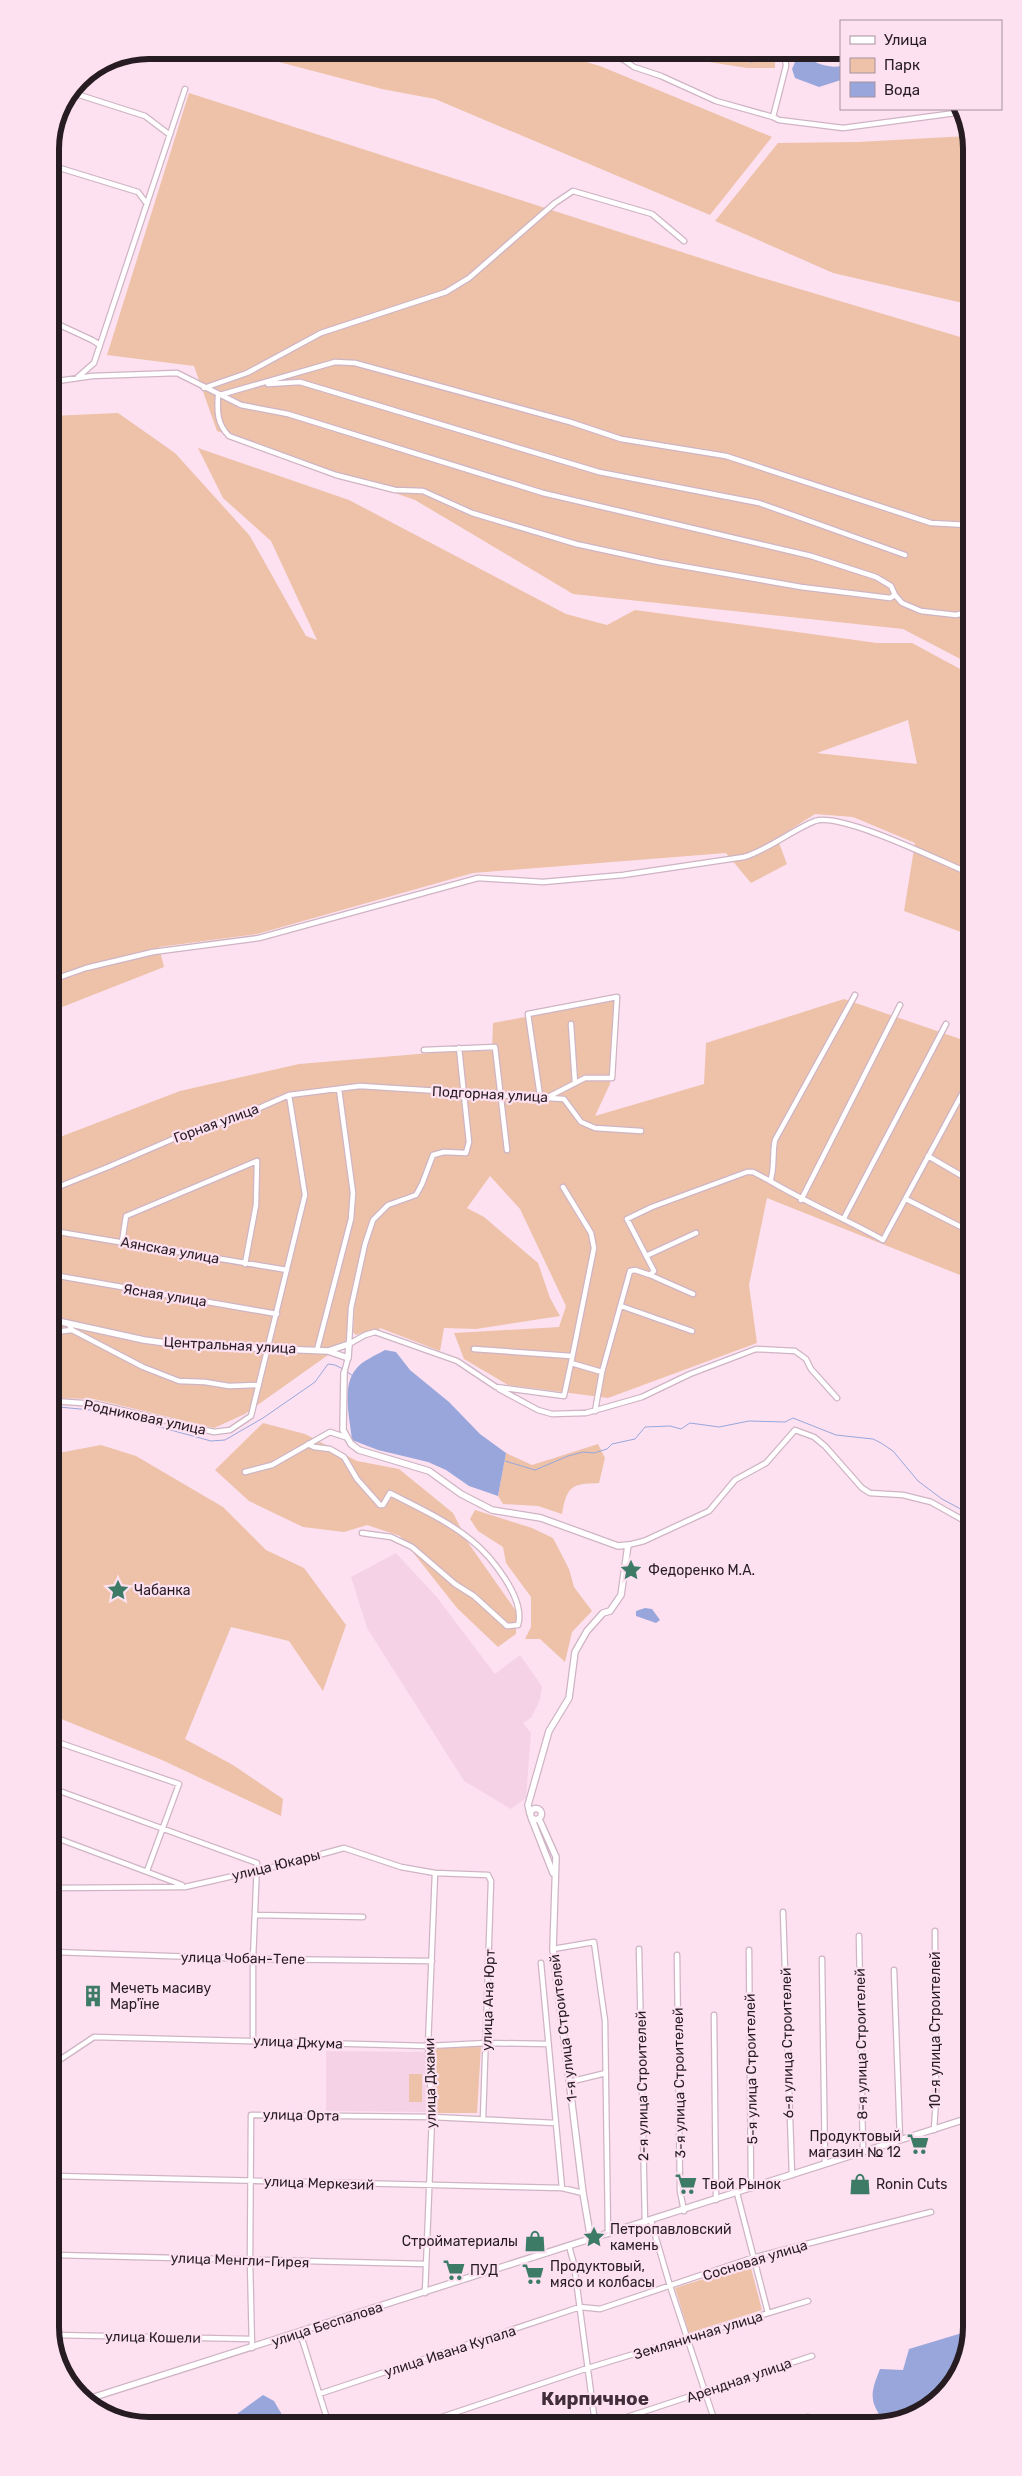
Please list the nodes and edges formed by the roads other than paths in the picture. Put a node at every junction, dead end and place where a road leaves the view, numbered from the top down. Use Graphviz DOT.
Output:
graph roads {
  1 [pos="622,59"];
  2 [pos="785,59"];
  3 [pos="185,89"];
  4 [pos="77,94"];
  5 [pos="955,113"];
  6 [pos="772,117"];
  7 [pos="170,135"];
  8 [pos="59,169"];
  9 [pos="147,204"];
  10 [pos="684,241"];
  11 [pos="59,326"];
  12 [pos="100,345"];
  13 [pos="77,378"];
  14 [pos="59,380"];
  15 [pos="264,383"];
  16 [pos="204,388"];
  17 [pos="218,396"];
  18 [pos="963,525"];
  19 [pos="905,555"];
  20 [pos="895,595"];
  21 [pos="963,613"];
  22 [pos="963,871"];
  23 [pos="59,978"];
  24 [pos="855,995"];
  25 [pos="900,1005"];
  26 [pos="570,1024"];
  27 [pos="946,1024"];
  28 [pos="459,1048"];
  29 [pos="424,1050"];
  30 [pos="575,1083"];
  31 [pos="386,1088"];
  32 [pos="339,1089"];
  33 [pos="963,1092"];
  34 [pos="464,1093"];
  35 [pos="502,1094"];
  36 [pos="289,1096"];
  37 [pos="540,1096"];
  38 [pos="549,1096"];
  39 [pos="641,1131"];
  40 [pos="507,1150"];
  41 [pos="928,1156"];
  42 [pos="963,1176"];
  43 [pos="770,1181"];
  44 [pos="59,1186"];
  45 [pos="563,1187"];
  46 [pos="906,1199"];
  47 [pos="802,1200"];
  48 [pos="844,1218"];
  49 [pos="963,1228"];
  50 [pos="59,1231"];
  51 [pos="696,1232"];
  52 [pos="122,1242"];
  53 [pos="646,1256"];
  54 [pos="245,1264"];
  55 [pos="287,1270"];
  56 [pos="650,1275"];
  57 [pos="59,1276"];
  58 [pos="693,1294"];
  59 [pos="621,1306"];
  60 [pos="277,1314"];
  61 [pos="59,1321"];
  62 [pos="68,1323"];
  63 [pos="72,1330"];
  64 [pos="59,1331"];
  65 [pos="692,1331"];
  66 [pos="349,1344"];
  67 [pos="269,1347"];
  68 [pos="474,1349"];
  69 [pos="316,1350"];
  70 [pos="328,1351"];
  71 [pos="571,1356"];
  72 [pos="348,1358"];
  73 [pos="572,1364"];
  74 [pos="602,1372"];
  75 [pos="344,1373"];
  76 [pos="259,1384"];
  77 [pos="496,1387"];
  78 [pos="836,1398"];
  79 [pos="59,1401"];
  80 [pos="595,1411"];
  81 [pos="346,1437"];
  82 [pos="308,1444"];
  83 [pos="245,1472"];
  84 [pos="963,1520"];
  85 [pos="362,1533"];
  86 [pos="631,1545"];
  87 [pos="618,1546"];
  88 [pos="627,1553"];
  89 [pos="59,1742"];
  90 [pos="59,1791"];
  91 [pos="528,1805"];
  92 [pos="538,1809"];
  93 [pos="530,1816"];
  94 [pos="539,1819"];
  95 [pos="161,1828"];
  96 [pos="59,1839"];
  97 [pos="256,1869"];
  98 [pos="147,1871"];
  99 [pos="435,1873"];
  100 [pos="492,1881"];
  101 [pos="185,1887"];
  102 [pos="59,1888"];
  103 [pos="555,1888"];
  104 [pos="783,1912"];
  105 [pos="255,1915"];
  106 [pos="364,1917"];
  107 [pos="934,1931"];
  108 [pos="859,1936"];
  109 [pos="553,1948"];
  110 [pos="639,1949"];
  111 [pos="750,1950"];
  112 [pos="59,1952"];
  113 [pos="677,1955"];
  114 [pos="253,1959"];
  115 [pos="822,1959"];
  116 [pos="432,1961"];
  117 [pos="541,1963"];
  118 [pos="894,1970"];
  119 [pos="714,2015"];
  120 [pos="253,2041"];
  121 [pos="487,2043"];
  122 [pos="548,2044"];
  123 [pos="428,2046"];
  124 [pos="59,2061"];
  125 [pos="606,2073"];
  126 [pos="569,2082"];
  127 [pos="432,2116"];
  128 [pos="483,2119"];
  129 [pos="963,2120"];
  130 [pos="555,2123"];
  131 [pos="934,2130"];
  132 [pos="900,2139"];
  133 [pos="863,2152"];
  134 [pos="825,2164"];
  135 [pos="792,2175"];
  136 [pos="59,2176"];
  137 [pos="251,2181"];
  138 [pos="429,2186"];
  139 [pos="562,2188"];
  140 [pos="751,2188"];
  141 [pos="737,2192"];
  142 [pos="583,2193"];
  143 [pos="716,2200"];
  144 [pos="684,2210"];
  145 [pos="930,2212"];
  146 [pos="652,2221"];
  147 [pos="645,2223"];
  148 [pos="608,2234"];
  149 [pos="591,2240"];
  150 [pos="569,2246"];
  151 [pos="59,2255"];
  152 [pos="752,2258"];
  153 [pos="250,2261"];
  154 [pos="426,2264"];
  155 [pos="670,2286"];
  156 [pos="426,2293"];
  157 [pos="808,2301"];
  158 [pos="580,2307"];
  159 [pos="768,2313"];
  160 [pos="298,2333"];
  161 [pos="60,2335"];
  162 [pos="688,2338"];
  163 [pos="252,2339"];
  164 [pos="252,2348"];
  165 [pos="812,2356"];
  166 [pos="588,2368"];
  167 [pos="706,2392"];
  168 [pos="319,2394"];
  169 [pos="93,2398"];
  170 [pos="327,2417"];
  171 [pos="442,2417"];
  172 [pos="594,2417"];
  173 [pos="628,2417"];
  174 [pos="714,2417"];
  1 -- 6 [label="street"];
  2 -- 6 [label="street"];
  3 -- 7 [label="street"];
  4 -- 7 [label="street"];
  5 -- 6 [label="street"];
  7 -- 9 [label="street"];
  8 -- 9 [label="street"];
  9 -- 12 [label="street"];
  10 -- 16 [label="street"];
  11 -- 12 [label="street"];
  12 -- 13 [label="street"];
  13 -- 14 [label="street"];
  13 -- 16 [label="street"];
  15 -- 17 [label="street"];
  15 -- 18 [label="street"];
  15 -- 19 [label="street"];
  16 -- 17 [label="street"];
  17 -- 20 [label="street"];
  17 -- 20 [label="street"];
  20 -- 21 [label="street"];
  22 -- 23 [label="street"];
  24 -- 43 [label="street"];
  25 -- 47 [label="street"];
  26 -- 30 [label="street"];
  27 -- 48 [label="street"];
  28 -- 29 [label="street"];
  28 -- 34 [label="street"];
  28 -- 35 [label="street"];
  30 -- 37 [label="street"];
  30 -- 38 [label="street"];
  31 -- 32 [label="street, Горная улица"];
  31 -- 34 [label="street, Подгорная улица"];
  32 -- 36 [label="street, Горная улица"];
  32 -- 69 [label="street"];
  33 -- 41 [label="street"];
  34 -- 35 [label="street, Подгорная улица"];
  34 -- 66 [label="street"];
  35 -- 37 [label="street, Подгорная улица"];
  35 -- 40 [label="street"];
  36 -- 44 [label="street, Горная улица"];
  36 -- 55 [label="street, Родниковая улица"];
  37 -- 38 [label="street, Подгорная улица"];
  38 -- 39 [label="street, Подгорная улица"];
  41 -- 42 [label="street"];
  41 -- 46 [label="street"];
  43 -- 47 [label="street"];
  43 -- 53 [label="street"];
  45 -- 71 [label="street"];
  46 -- 48 [label="street"];
  46 -- 49 [label="street"];
  47 -- 48 [label="street"];
  50 -- 52 [label="street, Аянская улица"];
  51 -- 53 [label="street"];
  52 -- 54 [label="street, Аянская улица"];
  52 -- 54 [label="street"];
  53 -- 56 [label="street"];
  54 -- 55 [label="street, Аянская улица"];
  55 -- 60 [label="street, Родниковая улица"];
  56 -- 58 [label="street"];
  56 -- 59 [label="street"];
  57 -- 60 [label="street, Ясная улица"];
  59 -- 65 [label="street"];
  59 -- 74 [label="street"];
  60 -- 67 [label="street, Родниковая улица"];
  61 -- 62 [label="main road, Центральная улица"];
  62 -- 63 [label="street"];
  62 -- 67 [label="main road, Центральная улица"];
  63 -- 64 [label="street"];
  63 -- 76 [label="street"];
  66 -- 70 [label="main road, Центральная улица"];
  66 -- 72 [label="main road"];
  66 -- 77 [label="street"];
  67 -- 69 [label="main road, Центральная улица"];
  67 -- 76 [label="street, Родниковая улица"];
  68 -- 71 [label="street"];
  69 -- 70 [label="main road, Центральная улица"];
  70 -- 72 [label="main road"];
  71 -- 73 [label="street"];
  72 -- 75 [label="street"];
  73 -- 74 [label="street"];
  73 -- 77 [label="street"];
  74 -- 80 [label="street"];
  75 -- 81 [label="main road"];
  76 -- 79 [label="street, Родниковая улица"];
  77 -- 80 [label="street"];
  78 -- 80 [label="street"];
  81 -- 82 [label="street"];
  81 -- 87 [label="main road"];
  82 -- 83 [label="street"];
  82 -- 85 [label="street"];
  84 -- 86 [label="street"];
  86 -- 87 [label="main road"];
  86 -- 88 [label="main road"];
  87 -- 88 [label="main road"];
  88 -- 91 [label="main road"];
  89 -- 95 [label="street"];
  90 -- 95 [label="street"];
  91 -- 92 [label="main road"];
  91 -- 93 [label="main road"];
  92 -- 93 [label="main road"];
  92 -- 94 [label="main road"];
  93 -- 94 [label="main road"];
  93 -- 103 [label="main road"];
  94 -- 103 [label="main road, 1-я улица Строителей"];
  95 -- 97 [label="street"];
  95 -- 98 [label="street"];
  96 -- 98 [label="street"];
  97 -- 99 [label="street, улица Юкары"];
  97 -- 101 [label="street, улица Юкары"];
  97 -- 105 [label="street"];
  98 -- 101 [label="street"];
  99 -- 100 [label="street, улица Юкары"];
  99 -- 116 [label="street, улица Джами"];
  100 -- 121 [label="street, улица Ана Юрт"];
  101 -- 102 [label="street, улица Юкары"];
  103 -- 109 [label="main road, 1-я улица Строителей"];
  104 -- 135 [label="street, 6-я улица Строителей"];
  105 -- 106 [label="street"];
  105 -- 114 [label="street"];
  107 -- 131 [label="street, 10-я улица Строителей"];
  108 -- 133 [label="street, 8-я улица Строителей"];
  109 -- 125 [label="street"];
  109 -- 126 [label="main road, 1-я улица Строителей"];
  110 -- 147 [label="street, 2-я улица Строителей"];
  111 -- 140 [label="street, 5-я улица Строителей"];
  112 -- 114 [label="street, улица Чобан-Тепе"];
  113 -- 144 [label="street, 3-я улица Строителей"];
  114 -- 116 [label="street, улица Чобан-Тепе"];
  114 -- 120 [label="street"];
  115 -- 134 [label="street"];
  116 -- 123 [label="street, улица Джами"];
  117 -- 122 [label="street"];
  118 -- 132 [label="street"];
  119 -- 143 [label="street"];
  120 -- 123 [label="street, улица Джума"];
  120 -- 124 [label="street, улица Джума"];
  121 -- 122 [label="street, улица Джума"];
  121 -- 123 [label="street, улица Джума"];
  121 -- 128 [label="street, улица Ана Юрт"];
  122 -- 130 [label="street"];
  123 -- 127 [label="street, улица Джами"];
  125 -- 126 [label="street"];
  125 -- 148 [label="street"];
  126 -- 142 [label="main road, 1-я улица Строителей"];
  127 -- 128 [label="street, улица Орта"];
  127 -- 137 [label="street, улица Орта"];
  127 -- 138 [label="street, улица Джами"];
  128 -- 130 [label="street, улица Орта"];
  129 -- 131 [label="main road, улица Беспалова"];
  130 -- 139 [label="street"];
  131 -- 132 [label="main road, улица Беспалова"];
  132 -- 133 [label="main road, улица Беспалова"];
  133 -- 134 [label="main road, улица Беспалова"];
  134 -- 135 [label="main road, улица Беспалова"];
  135 -- 140 [label="main road, улица Беспалова"];
  136 -- 137 [label="street, улица Меркезий"];
  137 -- 138 [label="street, улица Меркезий"];
  137 -- 153 [label="street, улица Орта"];
  138 -- 139 [label="street, улица Меркезий"];
  138 -- 154 [label="street, улица Джами"];
  139 -- 142 [label="street, улица Меркезий"];
  140 -- 141 [label="main road, улица Беспалова"];
  141 -- 143 [label="main road, улица Беспалова"];
  141 -- 152 [label="street"];
  142 -- 149 [label="main road, 1-я улица Строителей"];
  143 -- 144 [label="main road, улица Беспалова"];
  144 -- 146 [label="main road, улица Беспалова"];
  145 -- 152 [label="street, Сосновая улица"];
  146 -- 147 [label="main road, улица Беспалова"];
  146 -- 155 [label="street"];
  147 -- 148 [label="main road, улица Беспалова"];
  148 -- 149 [label="main road, улица Беспалова"];
  149 -- 150 [label="main road, улица Беспалова"];
  150 -- 156 [label="main road, улица Беспалова"];
  150 -- 158 [label="street"];
  151 -- 153 [label="street, улица Менгли-Гирея"];
  152 -- 155 [label="street, Сосновая улица"];
  152 -- 159 [label="street"];
  153 -- 154 [label="street, улица Менгли-Гирея"];
  153 -- 163 [label="street, улица Орта"];
  154 -- 156 [label="street, улица Джами"];
  155 -- 158 [label="street, Сосновая улица"];
  155 -- 162 [label="street"];
  156 -- 160 [label="main road, улица Беспалова"];
  157 -- 159 [label="street, Земляничная улица"];
  158 -- 166 [label="street"];
  158 -- 168 [label="street, улица Ивана Купала"];
  159 -- 162 [label="street, Земляничная улица"];
  160 -- 164 [label="main road, улица Беспалова"];
  160 -- 168 [label="street"];
  161 -- 163 [label="street, улица Кошели"];
  162 -- 166 [label="street, Земляничная улица"];
  162 -- 167 [label="street"];
  163 -- 164 [label="street, улица Орта"];
  164 -- 169 [label="main road, улица Беспалова"];
  165 -- 167 [label="street, Арендная улица"];
  166 -- 171 [label="street, Земляничная улица"];
  166 -- 172 [label="street"];
  167 -- 173 [label="street, Арендная улица"];
  167 -- 174 [label="street"];
  168 -- 170 [label="street"];
}
